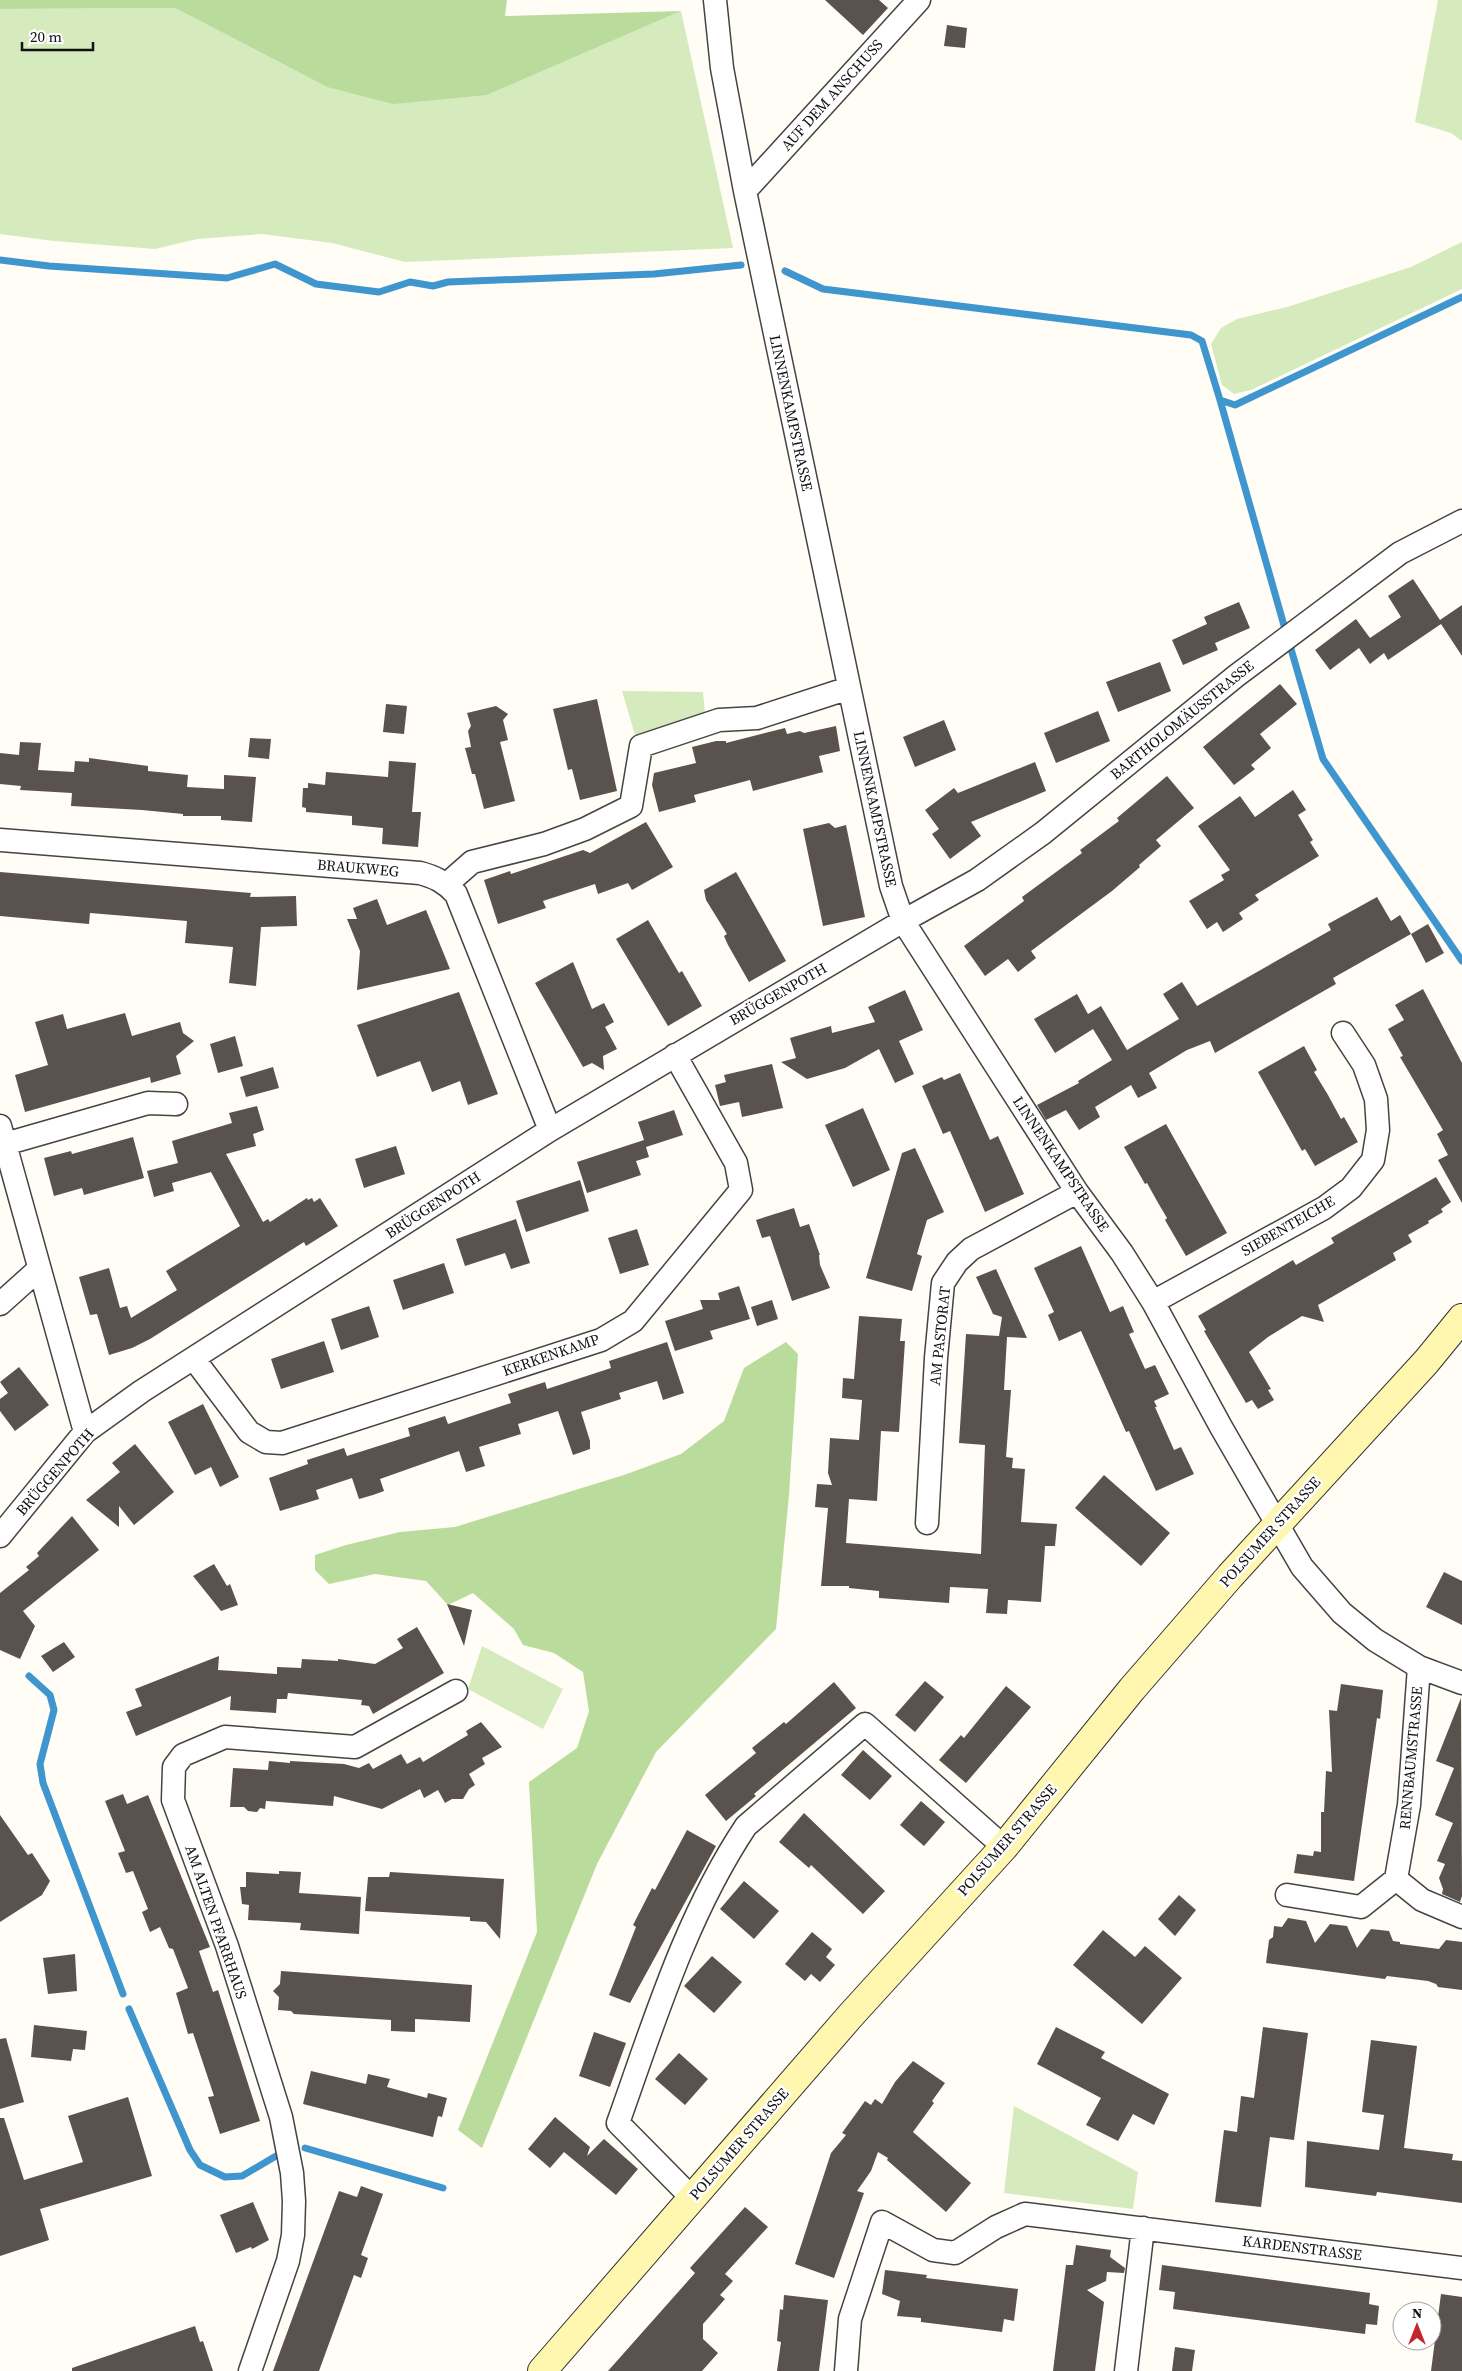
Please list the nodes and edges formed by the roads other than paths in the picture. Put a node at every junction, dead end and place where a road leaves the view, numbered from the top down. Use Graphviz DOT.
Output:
graph roads {
  1 [pos="715,0"];
  2 [pos="919,0"];
  3 [pos="745,191"];
  4 [pos="1462,521"];
  5 [pos="849,688"];
  6 [pos="0,840"];
  7 [pos="447,884"];
  8 [pos="903,920"];
  9 [pos="1343,1033"];
  10 [pos="675,1055"];
  11 [pos="176,1104"];
  12 [pos="550,1130"];
  13 [pos="3,1135"];
  14 [pos="1077,1192"];
  15 [pos="39,1270"];
  16 [pos="1153,1302"];
  17 [pos="0,1304"];
  18 [pos="1462,1318"];
  19 [pos="194,1359"];
  20 [pos="85,1432"];
  21 [pos="927,1523"];
  22 [pos="1277,1523"];
  23 [pos="0,1536"];
  24 [pos="1419,1667"];
  25 [pos="1462,1683"];
  26 [pos="456,1691"];
  27 [pos="1004,1847"];
  28 [pos="1396,1878"];
  29 [pos="1287,1896"];
  30 [pos="1462,1917"];
  31 [pos="692,2198"];
  32 [pos="1143,2228"];
  33 [pos="1462,2268"];
  34 [pos="551,2368"];
  35 [pos="250,2371"];
  36 [pos="846,2371"];
  37 [pos="1126,2371"];
  1 -- 3 [label="street, LINNENKAMPSTRASSE"];
  2 -- 3 [label="street, AUF DEM ANSCHUSS"];
  3 -- 5 [label="street, LINNENKAMPSTRASSE"];
  4 -- 8 [label="street, BARTHOLOMÄUSSTRASSE"];
  5 -- 7 [label="street"];
  5 -- 8 [label="street, LINNENKAMPSTRASSE"];
  6 -- 7 [label="street, BRAUKWEG"];
  7 -- 12 [label="street"];
  8 -- 10 [label="street, BRÜGGENPOTH"];
  8 -- 14 [label="street, LINNENKAMPSTRASSE"];
  9 -- 16 [label="street, SIEBENTEICHE"];
  10 -- 12 [label="street, BRÜGGENPOTH"];
  10 -- 19 [label="street, KERKENKAMP"];
  11 -- 13 [label="street"];
  12 -- 19 [label="street, BRÜGGENPOTH"];
  13 -- 15 [label="street"];
  14 -- 16 [label="street, LINNENKAMPSTRASSE"];
  14 -- 21 [label="street, AM PASTORAT"];
  15 -- 17 [label="street"];
  15 -- 20 [label="street"];
  16 -- 22 [label="street, LINNENKAMPSTRASSE"];
  18 -- 22 [label="main road, POLSUMER STRASSE"];
  19 -- 20 [label="street, BRÜGGENPOTH"];
  20 -- 23 [label="street, BRÜGGENPOTH"];
  22 -- 24 [label="street"];
  22 -- 27 [label="main road, POLSUMER STRASSE"];
  24 -- 25 [label="street"];
  24 -- 28 [label="street, RENNBAUMSTRASSE"];
  26 -- 35 [label="street, AM ALTEN PFARRHAUS"];
  27 -- 31 [label="main road, POLSUMER STRASSE"];
  27 -- 31 [label="street"];
  28 -- 29 [label="street"];
  28 -- 30 [label="street"];
  31 -- 34 [label="main road, POLSUMER STRASSE"];
  32 -- 33 [label="street, KARDENSTRASSE"];
  32 -- 36 [label="street, KARDENSTRASSE"];
  32 -- 37 [label="street"];
}
